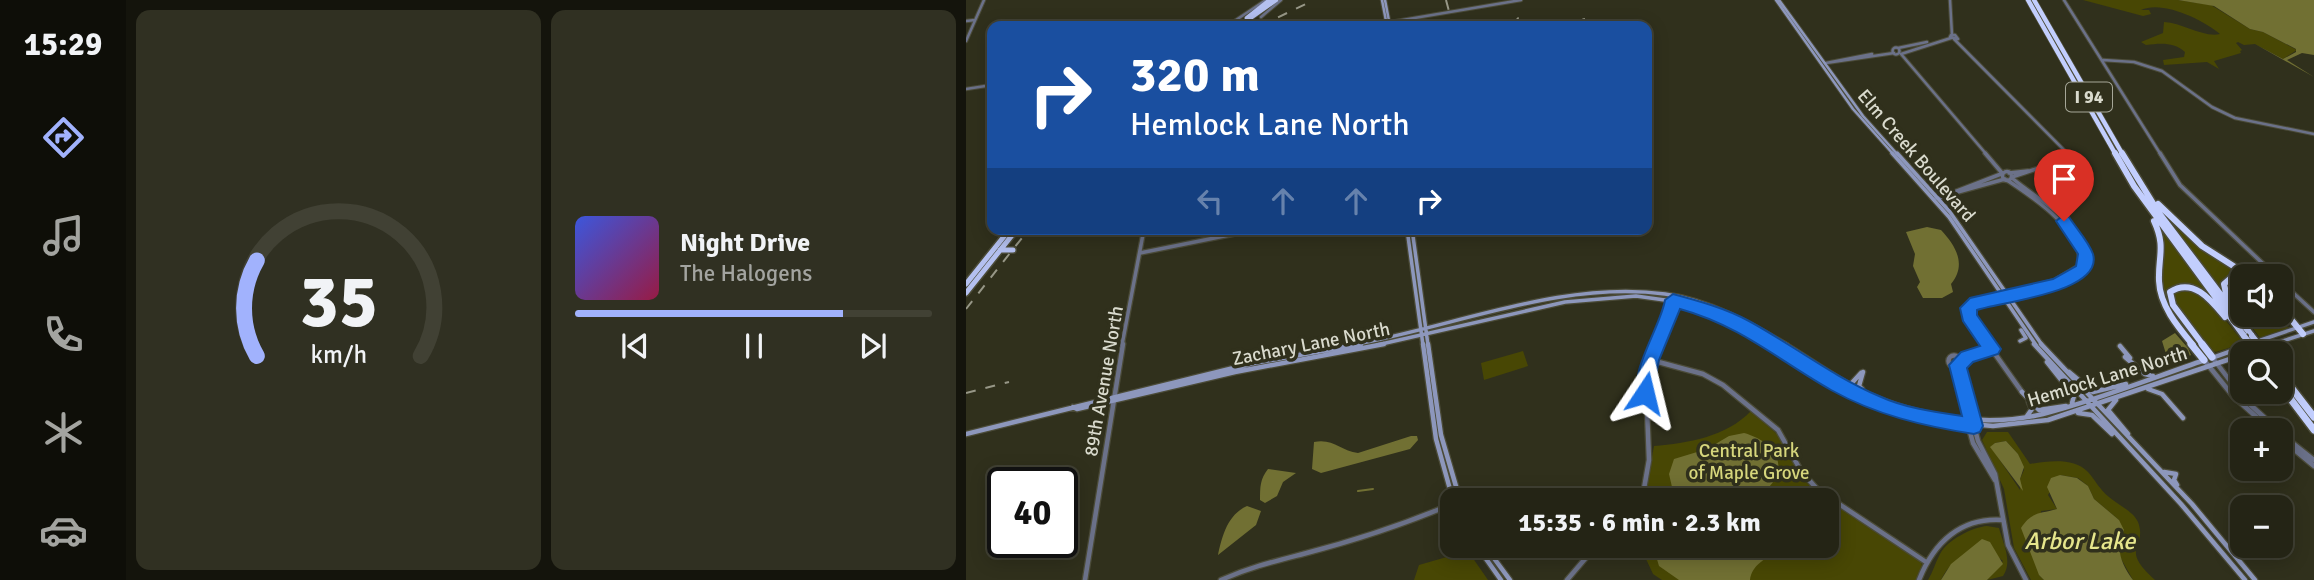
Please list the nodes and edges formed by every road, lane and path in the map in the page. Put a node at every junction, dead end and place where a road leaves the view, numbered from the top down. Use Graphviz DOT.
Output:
graph roads {
  1 [pos="983,0"];
  2 [pos="1268,0"];
  3 [pos="1279,0"];
  4 [pos="1384,0"];
  5 [pos="1521,0"];
  6 [pos="1778,0"];
  7 [pos="1950,0"];
  8 [pos="2028,0"];
  9 [pos="2034,0"];
  10 [pos="2064,0"];
  11 [pos="1261,17"];
  12 [pos="975,20"];
  13 [pos="966,21"];
  14 [pos="1239,21"];
  15 [pos="1240,21"];
  16 [pos="1388,21"];
  17 [pos="1401,21"];
  18 [pos="1953,37"];
  19 [pos="966,41"];
  20 [pos="1898,48"];
  21 [pos="1894,52"];
  22 [pos="1901,52"];
  23 [pos="2103,60"];
  24 [pos="1828,63"];
  25 [pos="1910,66"];
  26 [pos="987,86"];
  27 [pos="966,89"];
  28 [pos="2314,134"];
  29 [pos="2028,171"];
  30 [pos="2004,173"];
  31 [pos="2009,179"];
  32 [pos="2134,186"];
  33 [pos="2147,193"];
  34 [pos="1937,198"];
  35 [pos="1005,235"];
  36 [pos="1012,235"];
  37 [pos="1143,235"];
  38 [pos="1231,235"];
  39 [pos="1411,235"];
  40 [pos="1008,241"];
  41 [pos="1000,250"];
  42 [pos="1140,253"];
  43 [pos="2232,264"];
  44 [pos="2263,264"];
  45 [pos="2230,279"];
  46 [pos="966,284"];
  47 [pos="966,293"];
  48 [pos="2293,293"];
  49 [pos="2005,296"];
  50 [pos="1673,300"];
  51 [pos="2230,300"];
  52 [pos="1553,302"];
  53 [pos="2314,312"];
  54 [pos="2014,315"];
  55 [pos="2314,322"];
  56 [pos="2293,325"];
  57 [pos="2244,327"];
  58 [pos="2314,331"];
  59 [pos="1423,332"];
  60 [pos="2298,332"];
  61 [pos="2248,336"];
  62 [pos="2020,341"];
  63 [pos="2250,341"];
  64 [pos="2253,341"];
  65 [pos="2277,341"];
  66 [pos="1366,343"];
  67 [pos="2120,346"];
  68 [pos="1992,349"];
  69 [pos="1344,352"];
  70 [pos="2042,354"];
  71 [pos="2125,357"];
  72 [pos="2212,357"];
  73 [pos="2054,359"];
  74 [pos="2230,359"];
  75 [pos="1651,360"];
  76 [pos="2131,360"];
  77 [pos="2204,360"];
  78 [pos="2217,364"];
  79 [pos="2209,368"];
  80 [pos="2155,376"];
  81 [pos="2135,383"];
  82 [pos="1848,385"];
  83 [pos="2146,389"];
  84 [pos="2293,390"];
  85 [pos="2022,392"];
  86 [pos="2121,397"];
  87 [pos="1112,398"];
  88 [pos="2088,400"];
  89 [pos="1885,401"];
  90 [pos="2293,403"];
  91 [pos="2068,405"];
  92 [pos="2094,406"];
  93 [pos="2073,413"];
  94 [pos="2042,414"];
  95 [pos="2026,417"];
  96 [pos="2314,417"];
  97 [pos="2183,418"];
  98 [pos="2257,418"];
  99 [pos="2263,418"];
  100 [pos="1970,419"];
  101 [pos="2038,422"];
  102 [pos="1971,426"];
  103 [pos="2314,430"];
  104 [pos="966,434"];
  105 [pos="2135,444"];
  106 [pos="2293,444"];
  107 [pos="2126,445"];
  108 [pos="2293,447"];
  109 [pos="2314,460"];
  110 [pos="2145,466"];
  111 [pos="2314,467"];
  112 [pos="1449,488"];
  113 [pos="1456,488"];
  114 [pos="1646,488"];
  115 [pos="2189,501"];
  116 [pos="1440,508"];
  117 [pos="2004,520"];
  118 [pos="1485,558"];
  119 [pos="1494,558"];
  120 [pos="1586,558"];
  121 [pos="1926,562"];
  122 [pos="1085,580"];
  123 [pos="1221,580"];
  124 [pos="1501,580"];
  125 [pos="1510,580"];
  126 [pos="1567,580"];
  127 [pos="1919,580"];
  128 [pos="2026,580"];
  129 [pos="2245,580"];
  130 [pos="2255,580"];
  1 -- 12 [label="street"];
  2 -- 14 [label="highway"];
  3 -- 11 [label="street"];
  3 -- 15 [label="highway"];
  4 -- 16 [label="main road"];
  5 -- 17 [label="street"];
  6 -- 24 [label="main road, Elm Creek Boulevard"];
  6 -- 34 [label="main road, Elm Creek Boulevard"];
  7 -- 18 [label="street"];
  8 -- 32 [label="highway, I 94"];
  9 -- 33 [label="highway, I 94"];
  10 -- 23 [label="street"];
  12 -- 13 [label="street"];
  12 -- 19 [label="street"];
  18 -- 20 [label="street"];
  18 -- 22 [label="street"];
  18 -- 29 [label="street"];
  20 -- 21 [label="street"];
  20 -- 22 [label="street"];
  21 -- 22 [label="street"];
  21 -- 24 [label="street"];
  21 -- 25 [label="street"];
  22 -- 25 [label="street"];
  23 -- 28 [label="street"];
  23 -- 44 [label="street"];
  24 -- 34 [label="main road, Elm Creek Boulevard"];
  25 -- 30 [label="street"];
  26 -- 27 [label="street"];
  29 -- 30 [label="street"];
  29 -- 31 [label="street"];
  30 -- 31 [label="street"];
  30 -- 31 [label="street"];
  30 -- 34 [label="street"];
  31 -- 34 [label="street"];
  31 -- 49 [label="street"];
  32 -- 61 [label="highway, I 94"];
  32 -- 77 [label="highway"];
  33 -- 43 [label="highway"];
  33 -- 61 [label="highway, I 94"];
  34 -- 49 [label="main road, Elm Creek Boulevard"];
  35 -- 46 [label="highway"];
  36 -- 40 [label="highway"];
  37 -- 42 [label="street, 89th Avenue North"];
  38 -- 42 [label="street"];
  39 -- 59 [label="main road"];
  40 -- 41 [label="highway"];
  40 -- 41 [label="highway"];
  41 -- 47 [label="highway"];
  42 -- 87 [label="street, 89th Avenue North"];
  45 -- 51 [label="highway"];
  48 -- 53 [label="street"];
  49 -- 54 [label="main road, Elm Creek Boulevard"];
  49 -- 68 [label="street"];
  49 -- 73 [label="main road, Elm Creek Boulevard"];
  50 -- 52 [label="main road, Hemlock Lane North"];
  50 -- 75 [label="street"];
  50 -- 102 [label="main road, Hemlock Lane North"];
  52 -- 59 [label="main road, Zachary Lane North"];
  52 -- 82 [label="main road, Hemlock Lane North"];
  54 -- 62 [label="main road"];
  54 -- 70 [label="main road, Elm Creek Boulevard"];
  55 -- 60 [label="main road, Hemlock Lane North"];
  56 -- 60 [label="highway"];
  57 -- 61 [label="highway"];
  58 -- 60 [label="main road, Hemlock Lane North"];
  59 -- 66 [label="main road, Zachary Lane North"];
  59 -- 69 [label="main road, Zachary Lane North"];
  59 -- 112 [label="main road"];
  59 -- 113 [label="main road"];
  60 -- 65 [label="main road, Hemlock Lane North"];
  60 -- 72 [label="main road, Hemlock Lane North"];
  61 -- 63 [label="highway, bridge"];
  61 -- 64 [label="highway, bridge"];
  61 -- 72 [label="highway"];
  66 -- 69 [label="main road"];
  66 -- 87 [label="main road, Zachary Lane North"];
  67 -- 71 [label="street"];
  67 -- 76 [label="main road"];
  68 -- 85 [label="street"];
  68 -- 100 [label="street"];
  69 -- 87 [label="main road, Zachary Lane North"];
  70 -- 88 [label="main road, Elm Creek Boulevard"];
  70 -- 91 [label="main road"];
  71 -- 76 [label="main road"];
  72 -- 77 [label="main road, Hemlock Lane North"];
  72 -- 78 [label="street"];
  73 -- 81 [label="main road"];
  73 -- 88 [label="main road, Elm Creek Boulevard"];
  74 -- 78 [label="main road, Hemlock Lane North"];
  75 -- 114 [label="street"];
  75 -- 121 [label="street"];
  76 -- 80 [label="main road"];
  77 -- 79 [label="street"];
  77 -- 80 [label="main road, Hemlock Lane North"];
  78 -- 79 [label="main road, Hemlock Lane North"];
  78 -- 99 [label="street"];
  79 -- 83 [label="main road, Hemlock Lane North"];
  79 -- 98 [label="street"];
  80 -- 81 [label="main road, Hemlock Lane North"];
  81 -- 88 [label="main road, Hemlock Lane North"];
  82 -- 89 [label="main road, Hemlock Lane North"];
  82 -- 89 [label="main road"];
  83 -- 86 [label="main road, Hemlock Lane North"];
  83 -- 97 [label="main road"];
  84 -- 96 [label="highway"];
  85 -- 91 [label="main road"];
  85 -- 95 [label="main road"];
  86 -- 92 [label="main road, Hemlock Lane North"];
  86 -- 105 [label="main road"];
  87 -- 104 [label="main road, Zachary Lane North"];
  87 -- 122 [label="street, 89th Avenue North"];
  88 -- 91 [label="main road, Hemlock Lane North"];
  88 -- 92 [label="main road, Elm Creek Boulevard"];
  89 -- 100 [label="main road, Hemlock Lane North"];
  90 -- 103 [label="highway"];
  91 -- 94 [label="main road, Hemlock Lane North"];
  92 -- 93 [label="main road, Hemlock Lane North"];
  92 -- 105 [label="main road, Elm Creek Boulevard"];
  92 -- 107 [label="main road, Elm Creek Boulevard"];
  93 -- 101 [label="main road, Hemlock Lane North"];
  93 -- 107 [label="main road"];
  94 -- 95 [label="main road, Hemlock Lane North"];
  94 -- 101 [label="main road"];
  95 -- 100 [label="main road, Hemlock Lane North"];
  95 -- 101 [label="main road"];
  100 -- 102 [label="street"];
  101 -- 102 [label="main road, Hemlock Lane North"];
  102 -- 117 [label="street"];
  105 -- 115 [label="main road, Elm Creek Boulevard"];
  106 -- 109 [label="street"];
  107 -- 110 [label="main road, Elm Creek Boulevard"];
  108 -- 111 [label="street"];
  110 -- 115 [label="main road"];
  110 -- 129 [label="main road, Elm Creek Boulevard"];
  115 -- 130 [label="main road"];
  116 -- 123 [label="street"];
  117 -- 121 [label="street"];
  117 -- 128 [label="street"];
  118 -- 124 [label="main road"];
  119 -- 125 [label="main road"];
  120 -- 126 [label="street"];
  121 -- 127 [label="street"];
}
